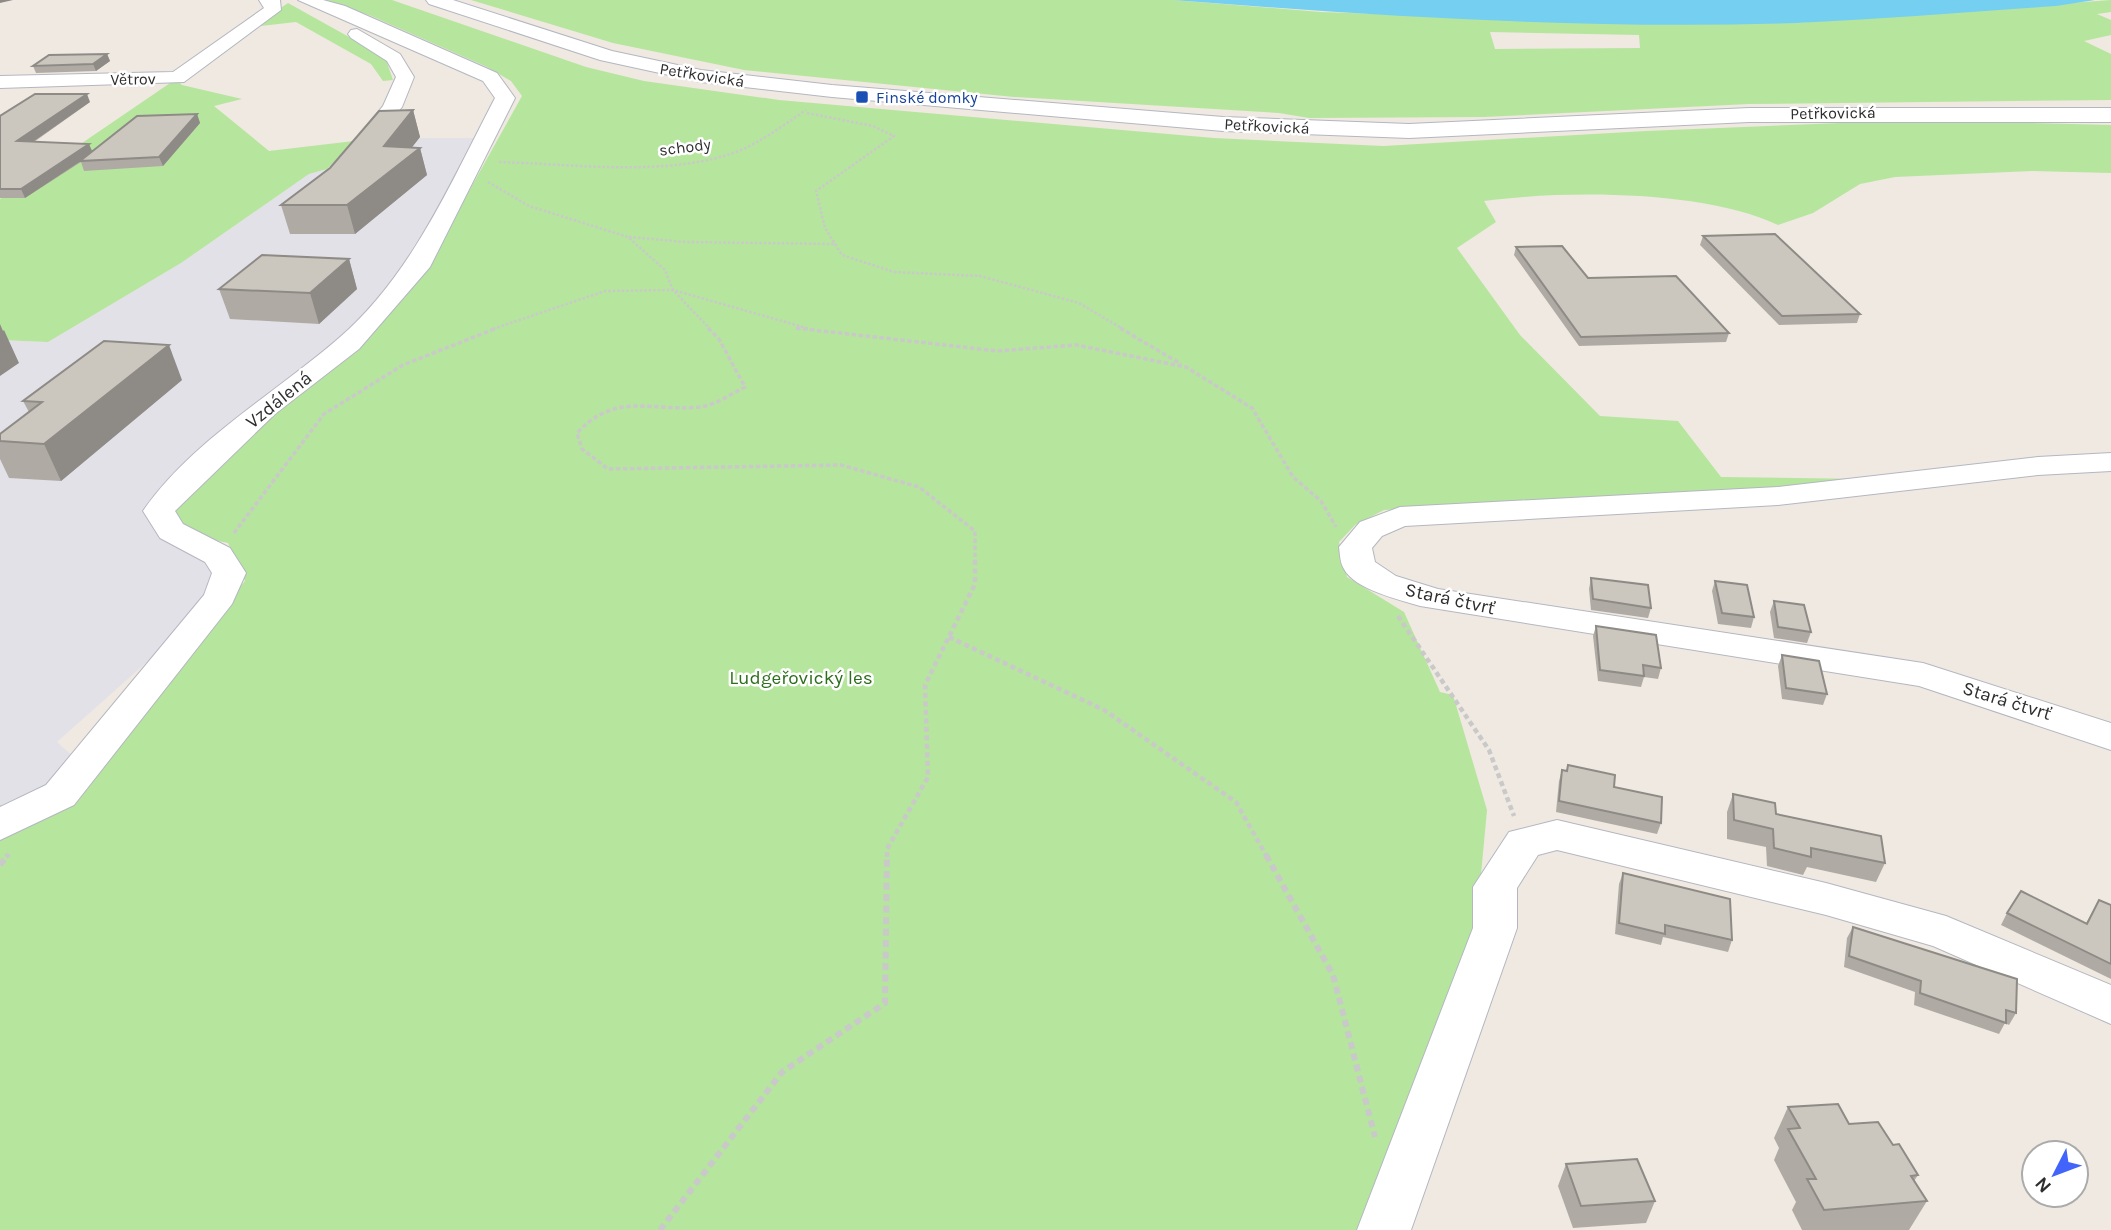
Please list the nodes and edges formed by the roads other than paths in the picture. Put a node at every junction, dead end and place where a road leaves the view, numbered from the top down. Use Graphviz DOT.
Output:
graph roads {
  1 [pos="267,0"];
  2 [pos="296,0"];
  3 [pos="306,0"];
  4 [pos="435,0"];
  5 [pos="0,82"];
  6 [pos="2111,115"];
  7 [pos="351,159"];
  8 [pos="2111,462"];
  9 [pos="2111,737"];
  10 [pos="0,825"];
  11 [pos="2111,1005"];
  12 [pos="1384,1230"];
  1 -- 5 [label="street, Větrov"];
  2 -- 7 [label="street"];
  3 -- 10 [label="street, Vzdálená"];
  4 -- 6 [label="street, Petřkovická"];
  8 -- 9 [label="street, Stará čtvrť"];
  11 -- 12 [label="street"];
}
